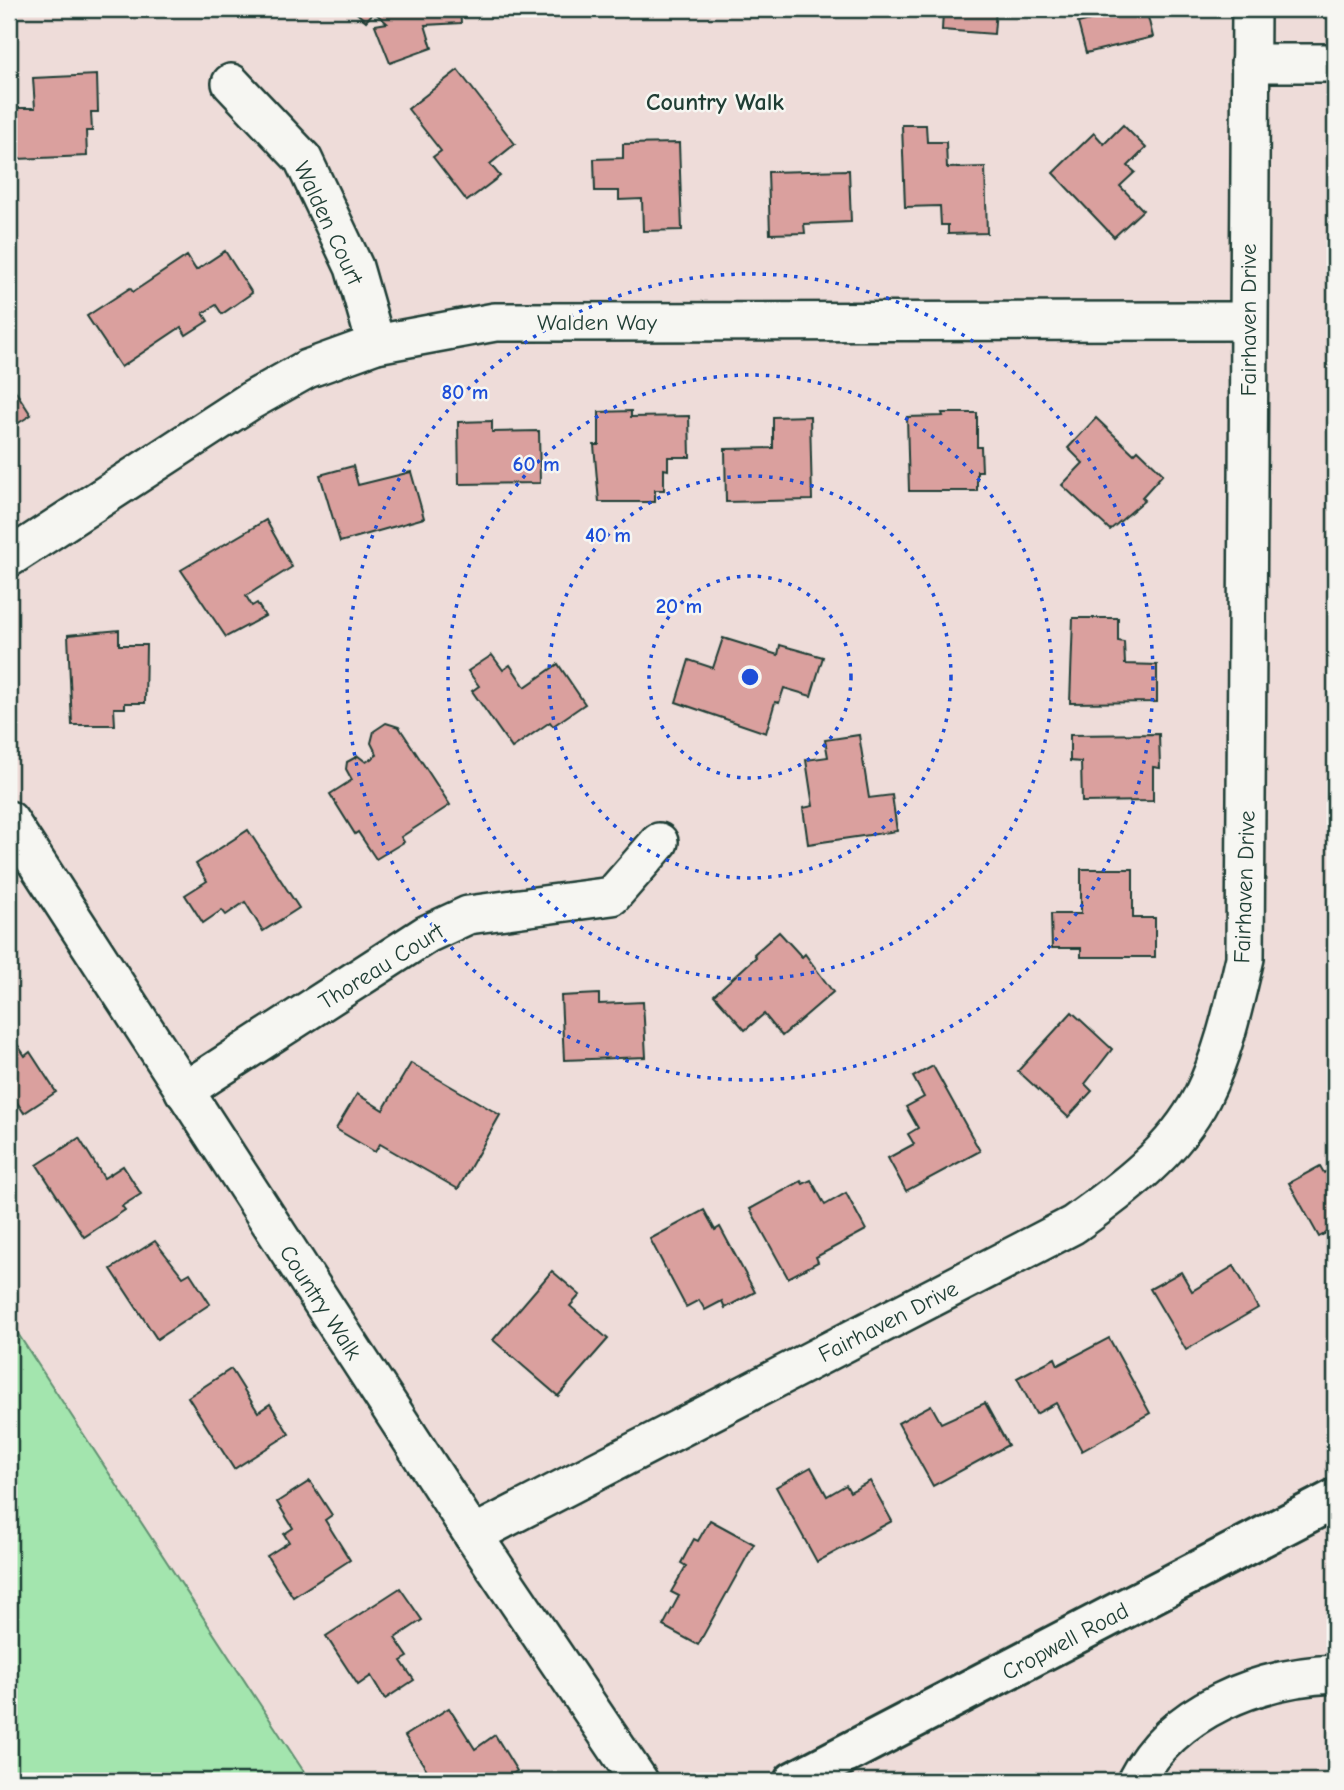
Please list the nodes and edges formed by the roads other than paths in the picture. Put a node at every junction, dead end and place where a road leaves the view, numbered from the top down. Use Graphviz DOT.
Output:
graph roads {
  1 [pos="1251,9"];
  2 [pos="1250,63"];
  3 [pos="1335,63"];
  4 [pos="231,83"];
  5 [pos="1247,321"];
  6 [pos="376,344"];
  7 [pos="9,558"];
  8 [pos="9,820"];
  9 [pos="659,842"];
  10 [pos="184,1091"];
  11 [pos="1335,1499"];
  12 [pos="473,1535"];
  13 [pos="1335,1674"];
  14 [pos="639,1781"];
  15 [pos="793,1781"];
  16 [pos="1136,1781"];
  1 -- 2 [label="street"];
  2 -- 3 [label="street"];
  2 -- 5 [label="street, Fairhaven Drive"];
  4 -- 6 [label="street, Walden Court"];
  5 -- 6 [label="street, Walden Way"];
  5 -- 12 [label="street, Fairhaven Drive"];
  6 -- 7 [label="street, Walden Way"];
  8 -- 10 [label="street, Country Walk"];
  9 -- 10 [label="street, Thoreau Court"];
  10 -- 12 [label="street, Country Walk"];
  11 -- 15 [label="street, Cropwell Road"];
  12 -- 14 [label="street, Country Walk"];
  13 -- 16 [label="street"];
}
